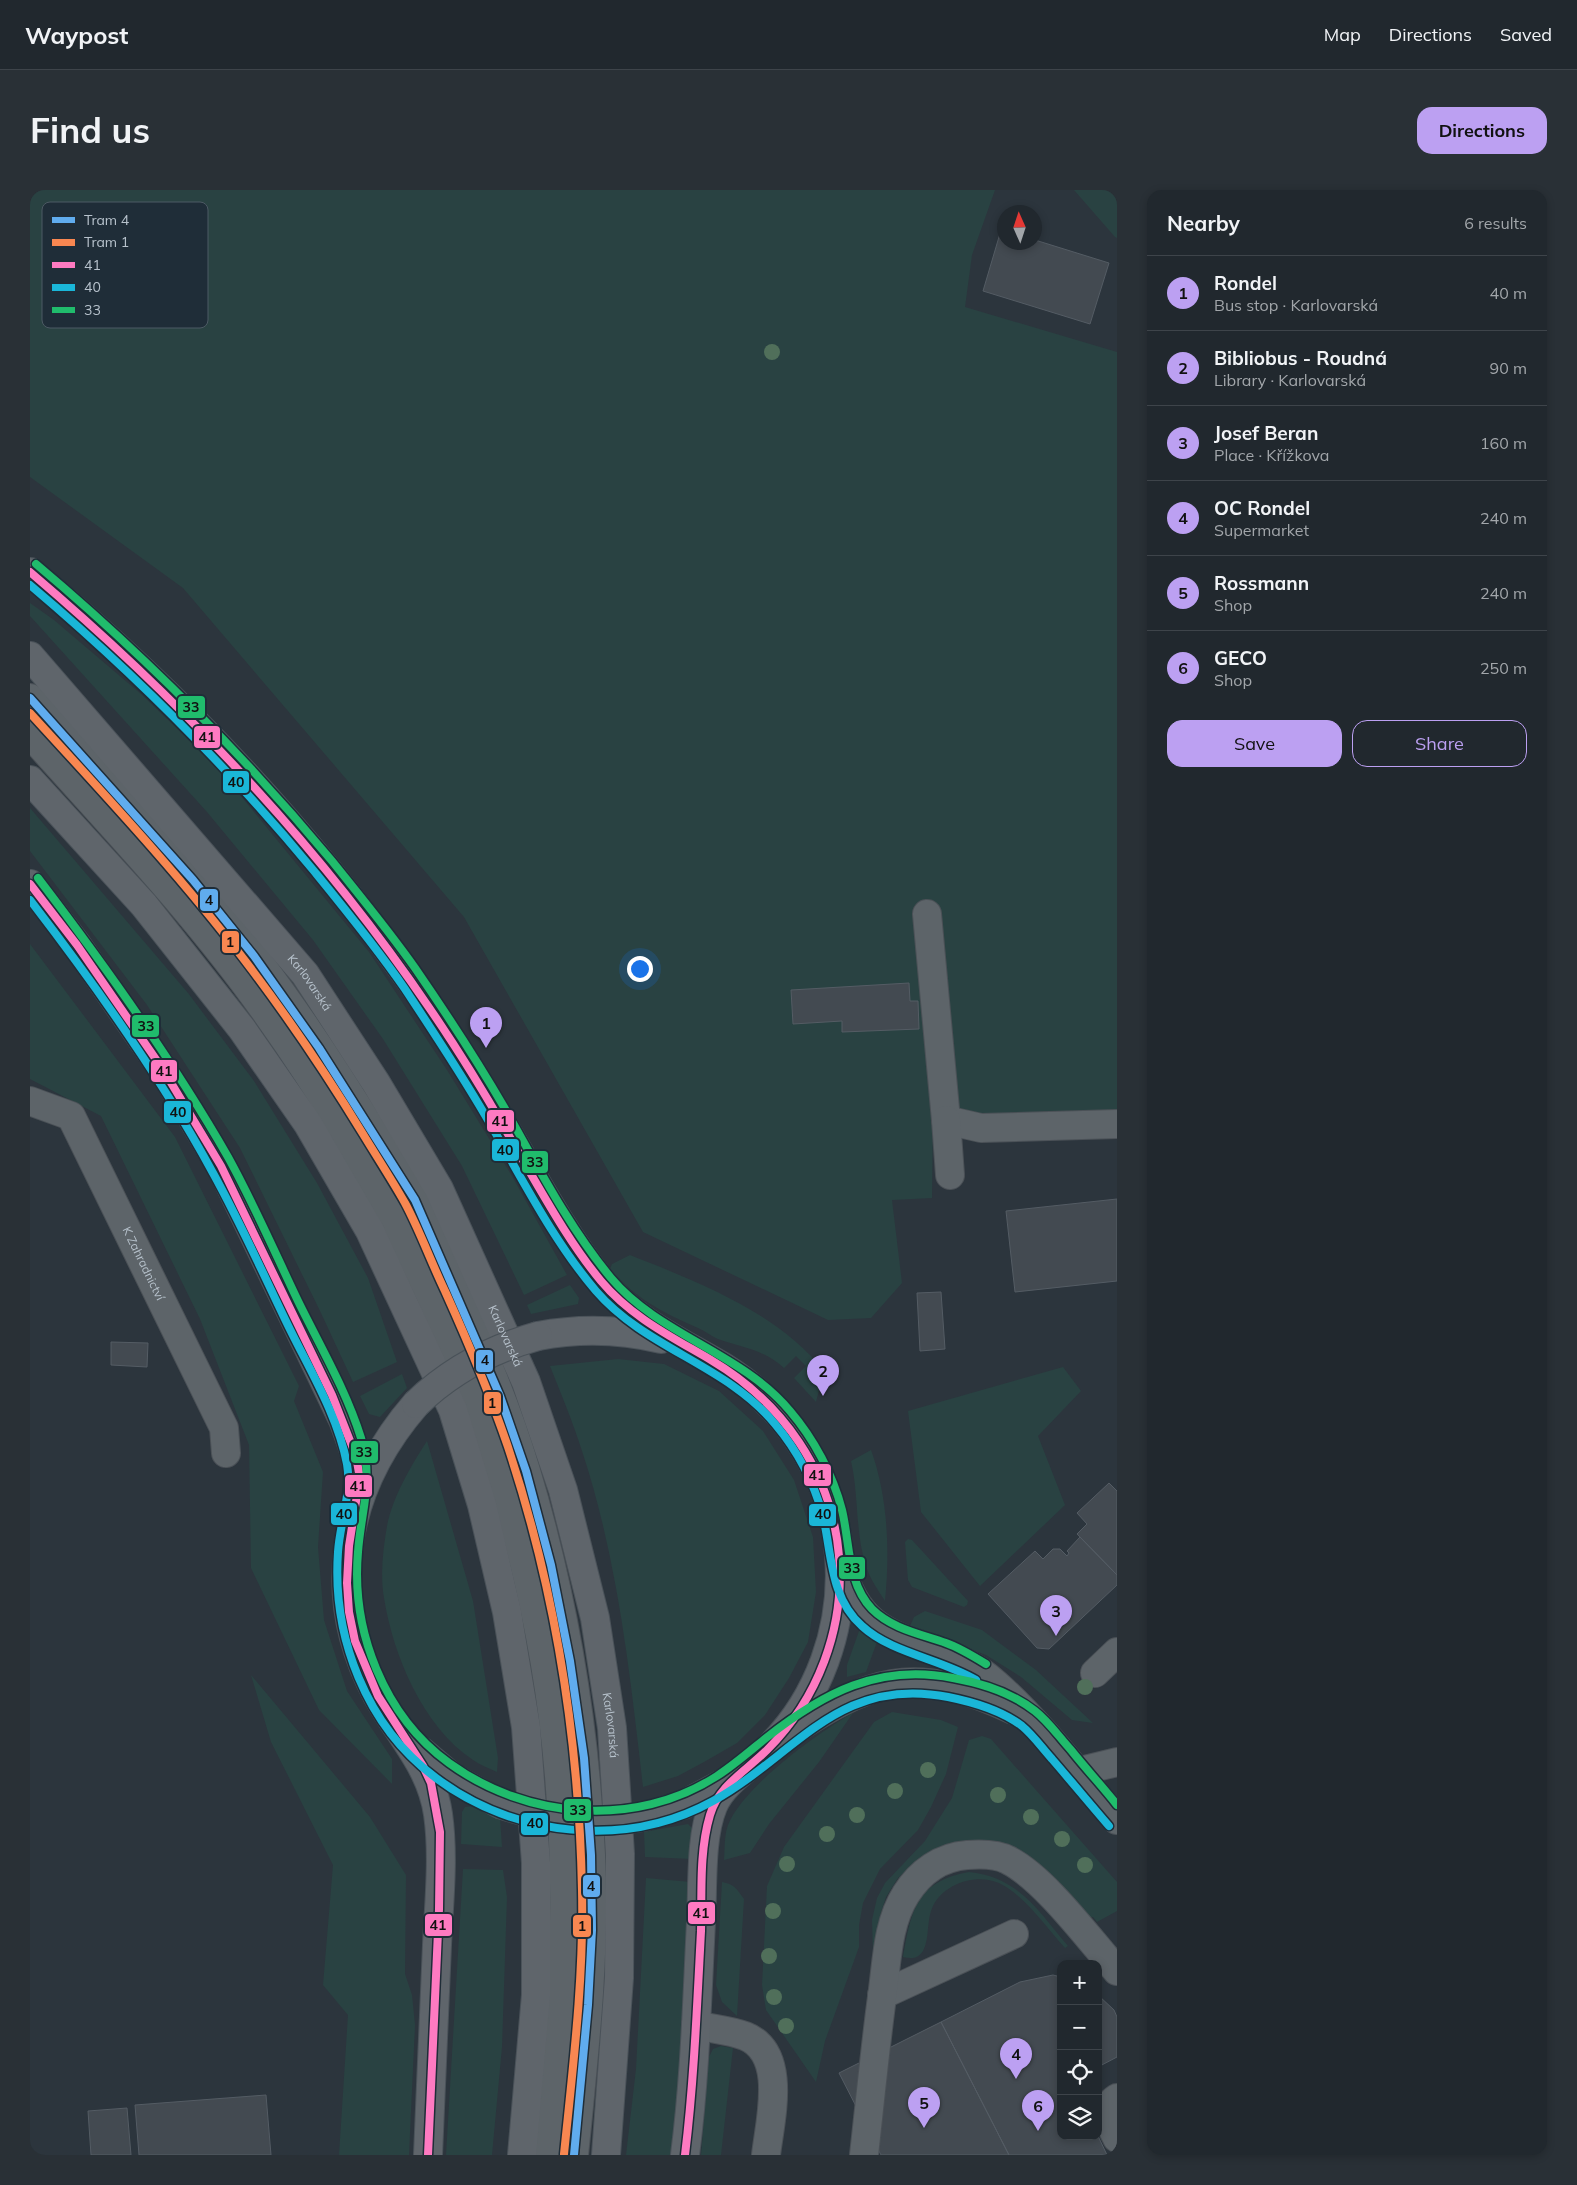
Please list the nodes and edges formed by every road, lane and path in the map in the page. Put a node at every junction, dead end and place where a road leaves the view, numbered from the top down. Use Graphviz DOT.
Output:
graph roads {
  1 [pos="30,572"];
  2 [pos="30,656"];
  3 [pos="30,698"];
  4 [pos="30,734"];
  5 [pos="30,780"];
  6 [pos="30,884"];
  7 [pos="927,914"];
  8 [pos="30,1101"];
  9 [pos="946,1120"];
  10 [pos="1117,1124"];
  11 [pos="950,1175"];
  12 [pos="698,1353"];
  13 [pos="226,1453"];
  14 [pos="356,1508"];
  15 [pos="840,1559"];
  16 [pos="1117,1652"];
  17 [pos="1095,1673"];
  18 [pos="1028,1717"];
  19 [pos="393,1720"];
  20 [pos="772,1745"];
  21 [pos="1117,1762"];
  22 [pos="1076,1772"];
  23 [pos="740,1774"];
  24 [pos="1117,1820"];
  25 [pos="1014,1934"];
  26 [pos="1117,1971"];
  27 [pos="882,1995"];
  28 [pos="696,2025"];
  29 [pos="1117,2098"];
  30 [pos="1117,2138"];
  31 [pos="428,2155"];
  32 [pos="522,2155"];
  33 [pos="547,2155"];
  34 [pos="574,2155"];
  35 [pos="606,2155"];
  36 [pos="685,2155"];
  37 [pos="766,2155"];
  38 [pos="864,2155"];
  1 -- 12 [label="main road"];
  2 -- 35 [label="main road, Karlovarská"];
  3 -- 34 [label="street"];
  4 -- 33 [label="street"];
  5 -- 32 [label="main road"];
  6 -- 14 [label="main road"];
  7 -- 9 [label="street"];
  8 -- 13 [label="street, K Zahradnictví"];
  9 -- 10 [label="street"];
  9 -- 11 [label="street"];
  12 -- 14 [label="main road, bridge"];
  12 -- 15 [label="main road"];
  14 -- 19 [label="main road"];
  15 -- 18 [label="street"];
  15 -- 20 [label="main road"];
  16 -- 17 [label="street"];
  18 -- 20 [label="street"];
  18 -- 22 [label="street"];
  19 -- 23 [label="main road, bridge"];
  19 -- 31 [label="main road"];
  20 -- 23 [label="main road"];
  21 -- 22 [label="street"];
  22 -- 24 [label="street"];
  23 -- 28 [label="main road"];
  25 -- 27 [label="street"];
  26 -- 27 [label="street"];
  27 -- 38 [label="street"];
  28 -- 36 [label="main road"];
  28 -- 37 [label="street"];
  29 -- 30 [label="street"];
}
